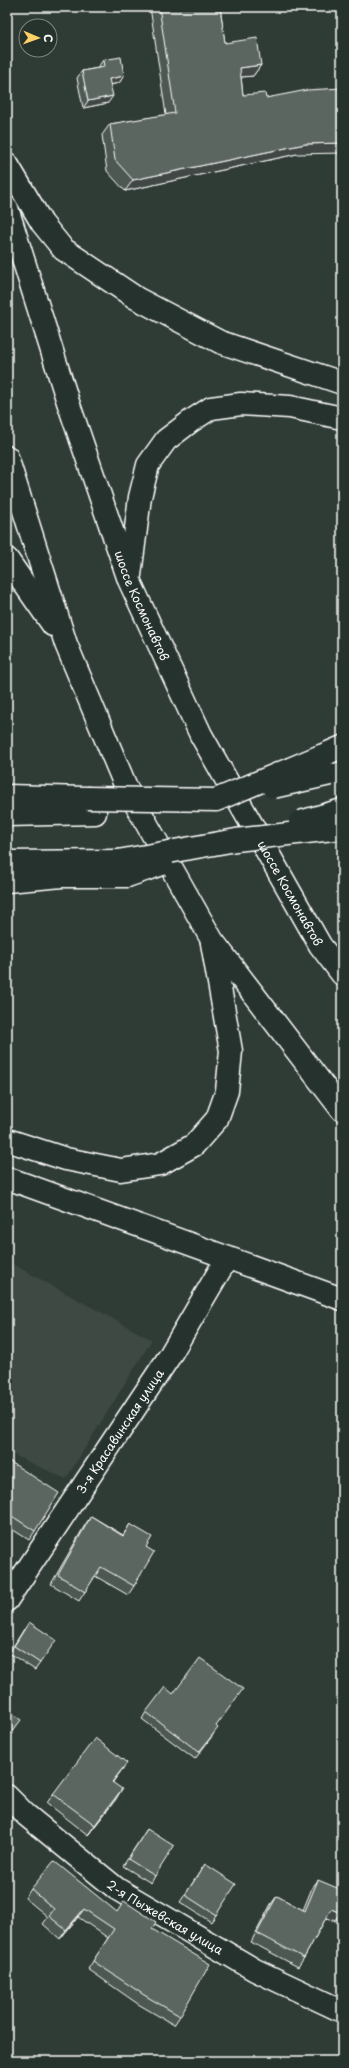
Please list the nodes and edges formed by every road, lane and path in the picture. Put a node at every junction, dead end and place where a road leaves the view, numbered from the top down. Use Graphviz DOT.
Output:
graph roads {
  1 [pos="7,164"];
  2 [pos="7,208"];
  3 [pos="342,383"];
  4 [pos="342,418"];
  5 [pos="7,457"];
  6 [pos="7,559"];
  7 [pos="129,580"];
  8 [pos="66,644"];
  9 [pos="342,747"];
  10 [pos="331,766"];
  11 [pos="7,796"];
  12 [pos="91,806"];
  13 [pos="342,810"];
  14 [pos="7,815"];
  15 [pos="342,828"];
  16 [pos="236,840"];
  17 [pos="7,862"];
  18 [pos="122,868"];
  19 [pos="7,881"];
  20 [pos="212,940"];
  21 [pos="342,974"];
  22 [pos="342,1110"];
  23 [pos="7,1140"];
  24 [pos="7,1178"];
  25 [pos="227,1258"];
  26 [pos="342,1299"];
  27 [pos="7,1600"];
  28 [pos="7,1796"];
  29 [pos="342,2011"];
  1 -- 3 [label="main road"];
  2 -- 7 [label="main road, шоссе Космонавтов"];
  4 -- 7 [label="main road"];
  5 -- 8 [label="main road"];
  6 -- 8 [label="main road"];
  7 -- 21 [label="main road, шоссе Космонавтов"];
  8 -- 20 [label="main road"];
  9 -- 10 [label="main road"];
  10 -- 12 [label="main road, bridge"];
  11 -- 12 [label="main road"];
  12 -- 14 [label="main road"];
  13 -- 16 [label="main road, bridge"];
  15 -- 16 [label="main road, bridge"];
  16 -- 18 [label="main road, bridge"];
  17 -- 18 [label="main road"];
  18 -- 19 [label="main road"];
  20 -- 22 [label="main road"];
  20 -- 23 [label="main road"];
  24 -- 25 [label="main road"];
  25 -- 26 [label="main road"];
  25 -- 27 [label="main road, 3-я Красавинская улица"];
  28 -- 29 [label="main road, 2-я Пыжевская улица"];
}
